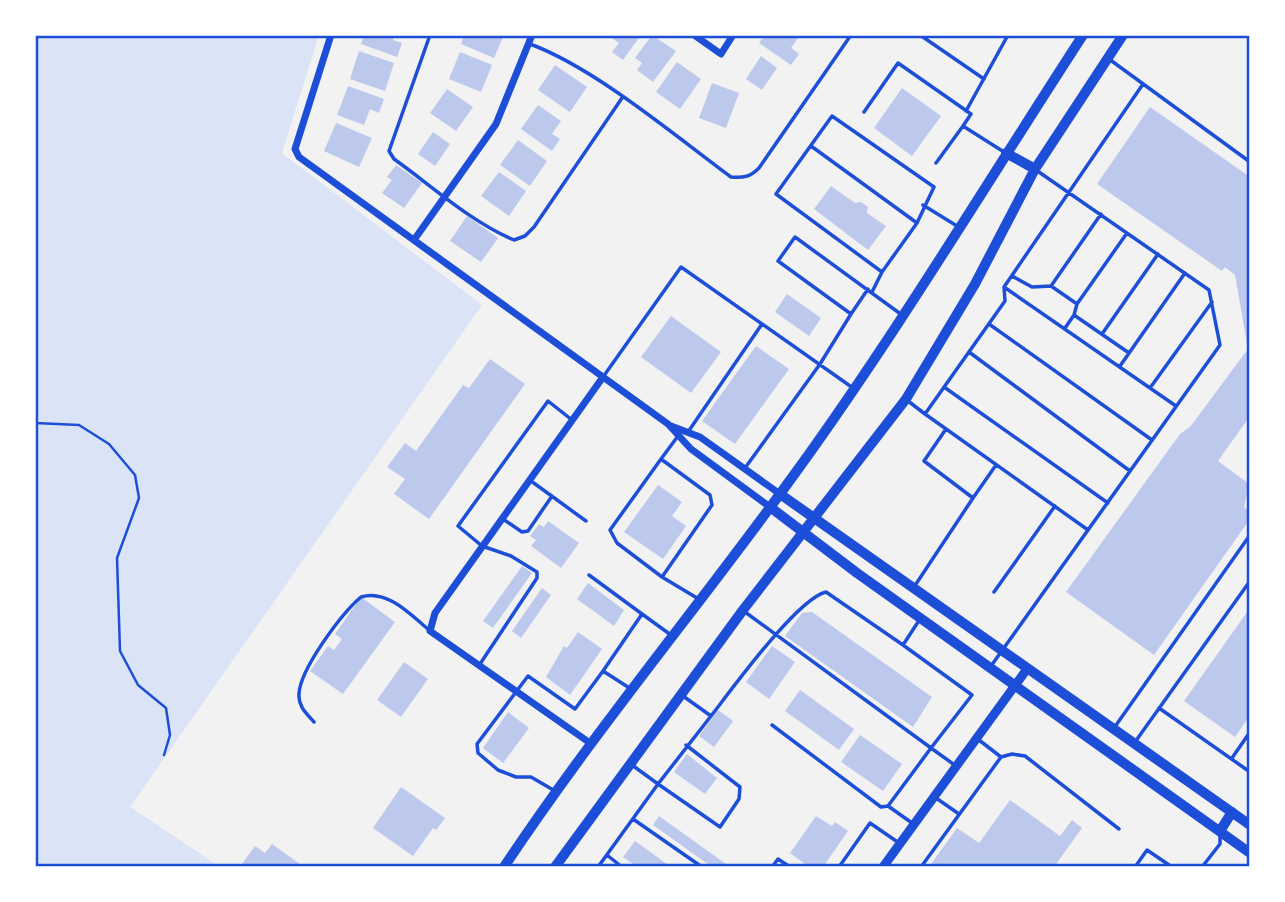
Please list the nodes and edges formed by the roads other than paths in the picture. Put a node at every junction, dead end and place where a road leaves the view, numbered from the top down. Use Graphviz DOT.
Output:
graph roads {
  1 [pos="331,35"];
  2 [pos="430,35"];
  3 [pos="694,35"];
  4 [pos="733,35"];
  5 [pos="851,35"];
  6 [pos="920,35"];
  7 [pos="1008,35"];
  8 [pos="1083,35"];
  9 [pos="1124,35"];
  10 [pos="531,39"];
  11 [pos="1107,58"];
  12 [pos="984,79"];
  13 [pos="1143,84"];
  14 [pos="622,97"];
  15 [pos="966,111"];
  16 [pos="864,112"];
  17 [pos="963,126"];
  18 [pos="810,146"];
  19 [pos="1006,153"];
  20 [pos="1250,162"];
  21 [pos="936,163"];
  22 [pos="1035,169"];
  23 [pos="1069,192"];
  24 [pos="445,196"];
  25 [pos="923,205"];
  26 [pos="1101,214"];
  27 [pos="917,223"];
  28 [pos="959,226"];
  29 [pos="1128,233"];
  30 [pos="414,240"];
  31 [pos="1158,254"];
  32 [pos="882,272"];
  33 [pos="1185,273"];
  34 [pos="1012,276"];
  35 [pos="1004,286"];
  36 [pos="1051,286"];
  37 [pos="870,291"];
  38 [pos="1212,302"];
  39 [pos="1077,304"];
  40 [pos="851,314"];
  41 [pos="1074,315"];
  42 [pos="903,316"];
  43 [pos="762,324"];
  44 [pos="989,324"];
  45 [pos="1065,328"];
  46 [pos="1102,334"];
  47 [pos="969,352"];
  48 [pos="1129,353"];
  49 [pos="820,364"];
  50 [pos="1120,367"];
  51 [pos="603,377"];
  52 [pos="944,387"];
  53 [pos="1150,388"];
  54 [pos="855,389"];
  55 [pos="906,399"];
  56 [pos="1176,406"];
  57 [pos="925,414"];
  58 [pos="572,420"];
  59 [pos="668,424"];
  60 [pos="946,429"];
  61 [pos="688,433"];
  62 [pos="679,435"];
  63 [pos="1152,440"];
  64 [pos="661,459"];
  65 [pos="997,465"];
  66 [pos="745,469"];
  67 [pos="1130,471"];
  68 [pos="529,480"];
  69 [pos="779,494"];
  70 [pos="552,496"];
  71 [pos="973,498"];
  72 [pos="1108,503"];
  73 [pos="1055,506"];
  74 [pos="769,507"];
  75 [pos="502,518"];
  76 [pos="814,518"];
  77 [pos="586,521"];
  78 [pos="1088,530"];
  79 [pos="803,532"];
  80 [pos="1250,535"];
  81 [pos="482,546"];
  82 [pos="589,575"];
  83 [pos="662,576"];
  84 [pos="1250,581"];
  85 [pos="914,587"];
  86 [pos="995,592"];
  87 [pos="698,600"];
  88 [pos="743,610"];
  89 [pos="642,614"];
  90 [pos="920,619"];
  91 [pos="430,631"];
  92 [pos="778,634"];
  93 [pos="671,635"];
  94 [pos="903,645"];
  95 [pos="1002,651"];
  96 [pos="478,666"];
  97 [pos="989,668"];
  98 [pos="1027,669"];
  99 [pos="603,671"];
  100 [pos="1015,687"];
  101 [pos="631,689"];
  102 [pos="515,692"];
  103 [pos="681,695"];
  104 [pos="1159,708"];
  105 [pos="711,716"];
  106 [pos="314,722"];
  107 [pos="772,725"];
  108 [pos="1114,730"];
  109 [pos="1250,732"];
  110 [pos="977,739"];
  111 [pos="590,743"];
  112 [pos="1133,743"];
  113 [pos="685,745"];
  114 [pos="931,748"];
  115 [pos="1001,757"];
  116 [pos="1231,758"];
  117 [pos="631,764"];
  118 [pos="957,766"];
  119 [pos="1250,772"];
  120 [pos="658,784"];
  121 [pos="555,790"];
  122 [pos="935,797"];
  123 [pos="888,807"];
  124 [pos="1232,812"];
  125 [pos="959,814"];
  126 [pos="633,819"];
  127 [pos="914,825"];
  128 [pos="1250,825"];
  129 [pos="1119,829"];
  130 [pos="1220,831"];
  131 [pos="900,844"];
  132 [pos="1250,853"];
  133 [pos="607,855"];
  134 [pos="504,867"];
  135 [pos="555,867"];
  136 [pos="598,867"];
  137 [pos="622,867"];
  138 [pos="702,867"];
  139 [pos="772,867"];
  140 [pos="790,867"];
  141 [pos="839,867"];
  142 [pos="883,867"];
  143 [pos="921,867"];
  144 [pos="1135,867"];
  145 [pos="1172,867"];
  146 [pos="1202,867"];
  1 -- 30 [label="street"];
  2 -- 24 [label="lane"];
  3 -- 4 [label="street"];
  5 -- 14 [label="lane"];
  6 -- 12 [label="lane"];
  7 -- 12 [label="lane"];
  8 -- 19 [label="main road"];
  9 -- 11 [label="main road"];
  10 -- 14 [label="lane"];
  10 -- 24 [label="street"];
  11 -- 13 [label="lane"];
  11 -- 22 [label="main road"];
  12 -- 15 [label="lane"];
  13 -- 20 [label="lane"];
  13 -- 23 [label="lane"];
  14 -- 24 [label="lane"];
  15 -- 16 [label="lane"];
  15 -- 17 [label="lane"];
  17 -- 19 [label="lane"];
  17 -- 21 [label="lane"];
  18 -- 25 [label="lane"];
  18 -- 27 [label="lane"];
  18 -- 32 [label="lane"];
  19 -- 22 [label="main road"];
  19 -- 28 [label="main road"];
  22 -- 23 [label="lane"];
  22 -- 55 [label="main road"];
  23 -- 26 [label="lane"];
  23 -- 34 [label="lane"];
  24 -- 30 [label="street"];
  25 -- 27 [label="lane"];
  25 -- 28 [label="lane"];
  26 -- 29 [label="lane"];
  26 -- 36 [label="lane"];
  27 -- 32 [label="lane"];
  28 -- 42 [label="main road"];
  29 -- 31 [label="lane"];
  29 -- 39 [label="lane"];
  30 -- 51 [label="street"];
  31 -- 33 [label="lane"];
  31 -- 46 [label="lane"];
  32 -- 37 [label="lane"];
  33 -- 38 [label="lane"];
  33 -- 48 [label="lane"];
  34 -- 35 [label="lane"];
  34 -- 36 [label="lane"];
  35 -- 44 [label="lane"];
  35 -- 45 [label="lane"];
  36 -- 39 [label="lane"];
  37 -- 40 [label="lane"];
  37 -- 40 [label="lane"];
  37 -- 42 [label="lane"];
  38 -- 53 [label="lane"];
  38 -- 56 [label="lane"];
  39 -- 41 [label="lane"];
  40 -- 49 [label="lane"];
  41 -- 45 [label="lane"];
  41 -- 46 [label="lane"];
  42 -- 54 [label="main road"];
  43 -- 49 [label="lane"];
  43 -- 51 [label="lane"];
  43 -- 61 [label="lane"];
  44 -- 47 [label="lane"];
  44 -- 63 [label="lane"];
  45 -- 50 [label="lane"];
  46 -- 48 [label="lane"];
  47 -- 52 [label="lane"];
  47 -- 67 [label="lane"];
  48 -- 50 [label="lane"];
  49 -- 54 [label="lane"];
  49 -- 66 [label="lane"];
  50 -- 53 [label="lane"];
  51 -- 58 [label="street"];
  51 -- 59 [label="street"];
  52 -- 57 [label="lane"];
  52 -- 72 [label="lane"];
  53 -- 56 [label="lane"];
  54 -- 69 [label="main road"];
  55 -- 57 [label="lane"];
  55 -- 76 [label="main road"];
  56 -- 63 [label="lane"];
  57 -- 60 [label="lane"];
  58 -- 68 [label="street"];
  58 -- 81 [label="lane"];
  59 -- 61 [label="street"];
  59 -- 62 [label="street"];
  60 -- 65 [label="lane"];
  60 -- 71 [label="lane"];
  61 -- 66 [label="street"];
  62 -- 64 [label="lane"];
  62 -- 74 [label="street"];
  63 -- 67 [label="lane"];
  64 -- 83 [label="lane"];
  64 -- 83 [label="lane"];
  65 -- 71 [label="lane"];
  65 -- 73 [label="lane"];
  66 -- 69 [label="street"];
  67 -- 72 [label="lane"];
  68 -- 70 [label="lane"];
  68 -- 75 [label="street"];
  69 -- 74 [label="main road"];
  69 -- 76 [label="main road"];
  70 -- 75 [label="lane"];
  70 -- 77 [label="lane"];
  71 -- 85 [label="lane"];
  72 -- 78 [label="lane"];
  73 -- 78 [label="lane"];
  73 -- 86 [label="lane"];
  74 -- 79 [label="main road"];
  74 -- 87 [label="main road"];
  75 -- 81 [label="street"];
  76 -- 79 [label="main road"];
  76 -- 85 [label="main road"];
  78 -- 95 [label="lane"];
  79 -- 88 [label="main road"];
  79 -- 90 [label="main road"];
  80 -- 108 [label="lane"];
  81 -- 91 [label="street"];
  81 -- 96 [label="lane"];
  82 -- 89 [label="lane"];
  83 -- 87 [label="lane"];
  84 -- 104 [label="lane"];
  85 -- 95 [label="main road"];
  87 -- 93 [label="main road"];
  88 -- 92 [label="lane"];
  88 -- 103 [label="main road"];
  89 -- 93 [label="lane"];
  89 -- 99 [label="lane"];
  90 -- 94 [label="lane"];
  90 -- 97 [label="main road"];
  91 -- 96 [label="street"];
  91 -- 106 [label="lane"];
  92 -- 94 [label="lane"];
  92 -- 105 [label="lane"];
  92 -- 114 [label="lane"];
  93 -- 101 [label="main road"];
  94 -- 114 [label="lane"];
  95 -- 97 [label="lane"];
  95 -- 98 [label="main road"];
  96 -- 102 [label="street"];
  97 -- 100 [label="main road"];
  98 -- 100 [label="street"];
  98 -- 108 [label="main road"];
  99 -- 101 [label="lane"];
  99 -- 102 [label="lane"];
  100 -- 110 [label="street"];
  100 -- 130 [label="main road"];
  101 -- 111 [label="main road"];
  102 -- 111 [label="street"];
  102 -- 121 [label="lane"];
  103 -- 105 [label="lane"];
  103 -- 117 [label="main road"];
  104 -- 112 [label="lane"];
  104 -- 116 [label="lane"];
  105 -- 113 [label="lane"];
  107 -- 123 [label="lane"];
  108 -- 112 [label="main road"];
  109 -- 116 [label="lane"];
  110 -- 115 [label="lane"];
  110 -- 118 [label="street"];
  111 -- 121 [label="main road"];
  112 -- 124 [label="main road"];
  113 -- 120 [label="lane"];
  113 -- 120 [label="lane"];
  114 -- 118 [label="lane"];
  114 -- 123 [label="lane"];
  115 -- 125 [label="lane"];
  115 -- 129 [label="lane"];
  116 -- 119 [label="lane"];
  117 -- 120 [label="lane"];
  117 -- 135 [label="main road"];
  118 -- 122 [label="street"];
  120 -- 126 [label="lane"];
  121 -- 134 [label="main road"];
  122 -- 125 [label="lane"];
  122 -- 127 [label="street"];
  123 -- 127 [label="lane"];
  124 -- 128 [label="main road"];
  124 -- 130 [label="main road"];
  125 -- 143 [label="lane"];
  126 -- 133 [label="lane"];
  126 -- 138 [label="lane"];
  127 -- 131 [label="street"];
  130 -- 132 [label="main road"];
  130 -- 146 [label="lane"];
  131 -- 141 [label="lane"];
  131 -- 142 [label="street"];
  133 -- 136 [label="lane"];
  133 -- 137 [label="lane"];
  139 -- 140 [label="lane"];
  144 -- 145 [label="lane"];
}
